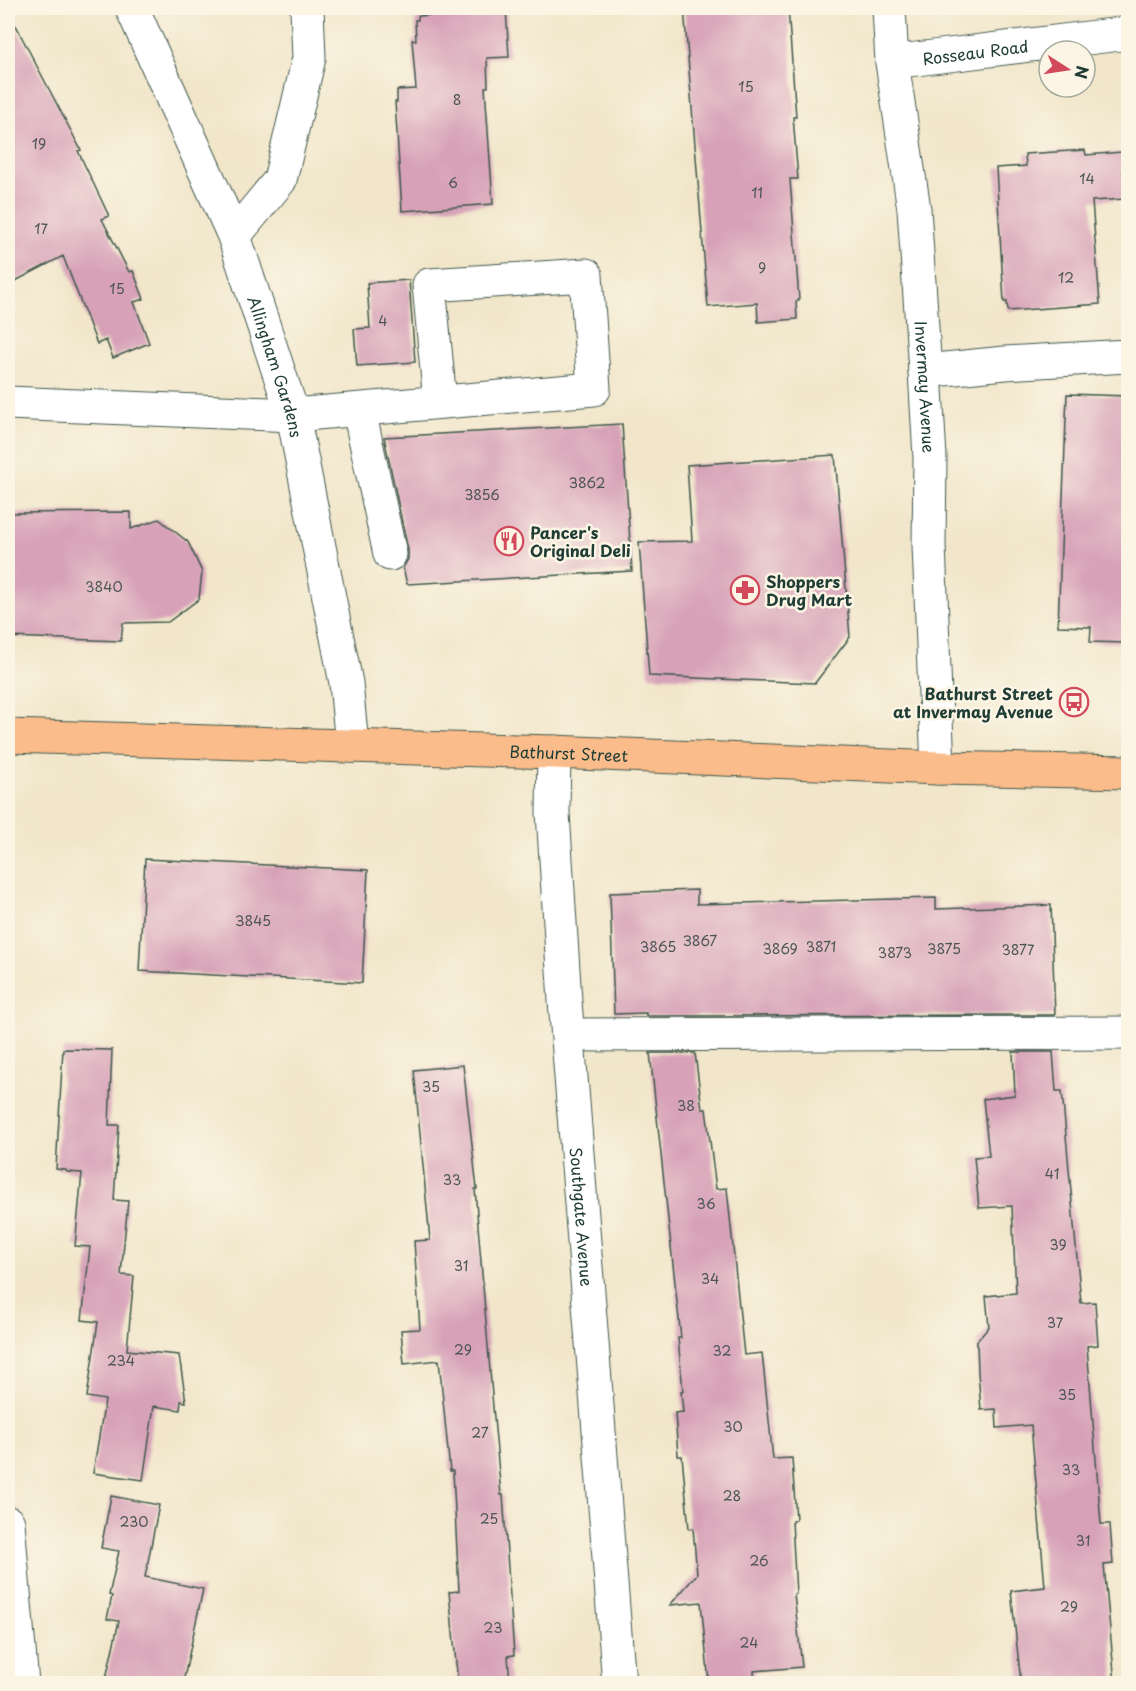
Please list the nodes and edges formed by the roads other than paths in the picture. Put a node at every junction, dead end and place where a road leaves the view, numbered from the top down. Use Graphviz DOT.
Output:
graph roads {
  1 [pos="132,8"];
  2 [pos="307,8"];
  3 [pos="889,8"];
  4 [pos="1128,33"];
  5 [pos="892,62"];
  6 [pos="234,237"];
  7 [pos="1128,356"];
  8 [pos="925,371"];
  9 [pos="440,402"];
  10 [pos="8,403"];
  11 [pos="359,410"];
  12 [pos="294,416"];
  13 [pos="390,554"];
  14 [pos="8,736"];
  15 [pos="352,746"];
  16 [pos="554,752"];
  17 [pos="938,768"];
  18 [pos="1128,772"];
  19 [pos="1128,1033"];
  20 [pos="568,1035"];
  21 [pos="8,1523"];
  22 [pos="22,1683"];
  23 [pos="619,1683"];
  1 -- 6 [label="street, Allingham Gardens"];
  2 -- 6 [label="street"];
  3 -- 5 [label="street, Invermay Avenue"];
  4 -- 5 [label="street, Rosseau Road"];
  5 -- 8 [label="street, Invermay Avenue"];
  6 -- 12 [label="street, Allingham Gardens"];
  7 -- 8 [label="street"];
  8 -- 17 [label="street, Invermay Avenue"];
  9 -- 9 [label="street"];
  9 -- 11 [label="street"];
  10 -- 12 [label="street"];
  11 -- 12 [label="street"];
  11 -- 13 [label="street"];
  12 -- 15 [label="street, Allingham Gardens"];
  14 -- 15 [label="main road, Bathurst Street"];
  15 -- 16 [label="main road, Bathurst Street"];
  16 -- 17 [label="main road, Bathurst Street"];
  16 -- 20 [label="street, Southgate Avenue"];
  17 -- 18 [label="main road, Bathurst Street"];
  19 -- 20 [label="street"];
  20 -- 23 [label="street, Southgate Avenue"];
  21 -- 22 [label="street"];
}
